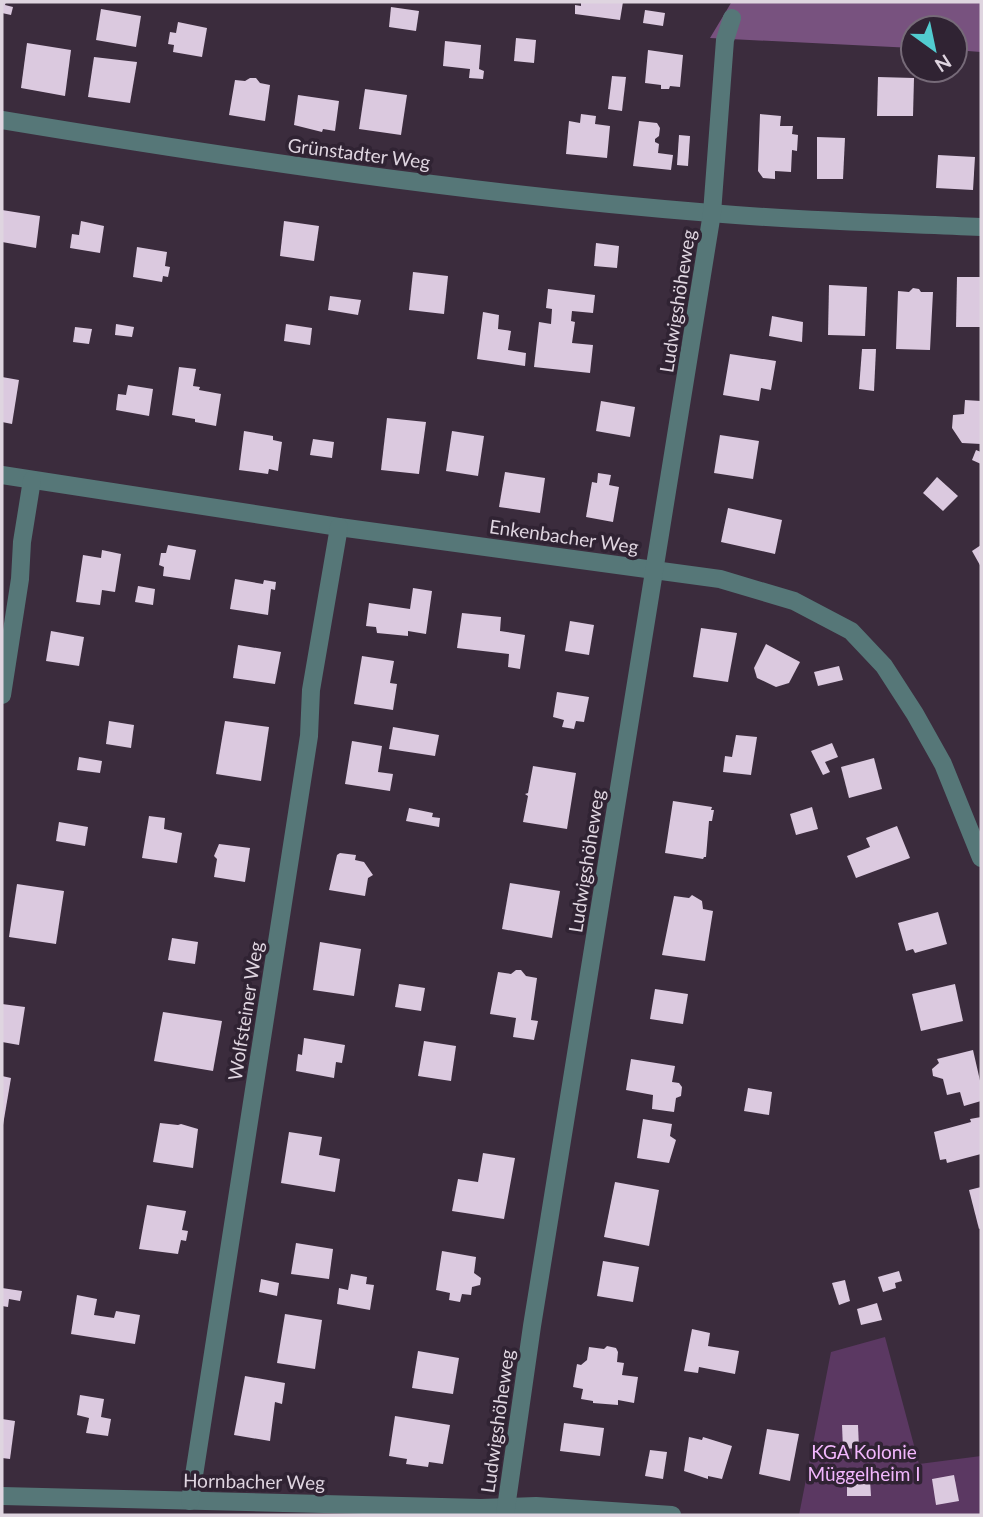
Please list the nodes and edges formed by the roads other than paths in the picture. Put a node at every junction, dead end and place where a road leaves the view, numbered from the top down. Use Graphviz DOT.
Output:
graph roads {
  1 [pos="732,18"];
  2 [pos="2,120"];
  3 [pos="712,213"];
  4 [pos="981,227"];
  5 [pos="2,475"];
  6 [pos="32,480"];
  7 [pos="338,527"];
  8 [pos="654,570"];
  9 [pos="2,695"];
  10 [pos="981,858"];
  11 [pos="2,1496"];
  12 [pos="190,1501"];
  13 [pos="505,1512"];
  14 [pos="672,1515"];
  1 -- 3 [label="street"];
  2 -- 3 [label="street, Grünstadter Weg"];
  3 -- 4 [label="street, Grünstadter Weg"];
  3 -- 8 [label="street, Ludwigshöheweg"];
  5 -- 6 [label="street, Enkenbacher Weg"];
  6 -- 7 [label="street, Enkenbacher Weg"];
  6 -- 9 [label="street"];
  7 -- 8 [label="street, Enkenbacher Weg"];
  7 -- 12 [label="street, Wolfsteiner Weg"];
  8 -- 10 [label="street, Enkenbacher Weg"];
  8 -- 13 [label="street, Ludwigshöheweg"];
  11 -- 12 [label="street, Hornbacher Weg"];
  12 -- 13 [label="street, Hornbacher Weg"];
  13 -- 14 [label="street, Hornbacher Weg"];
}
